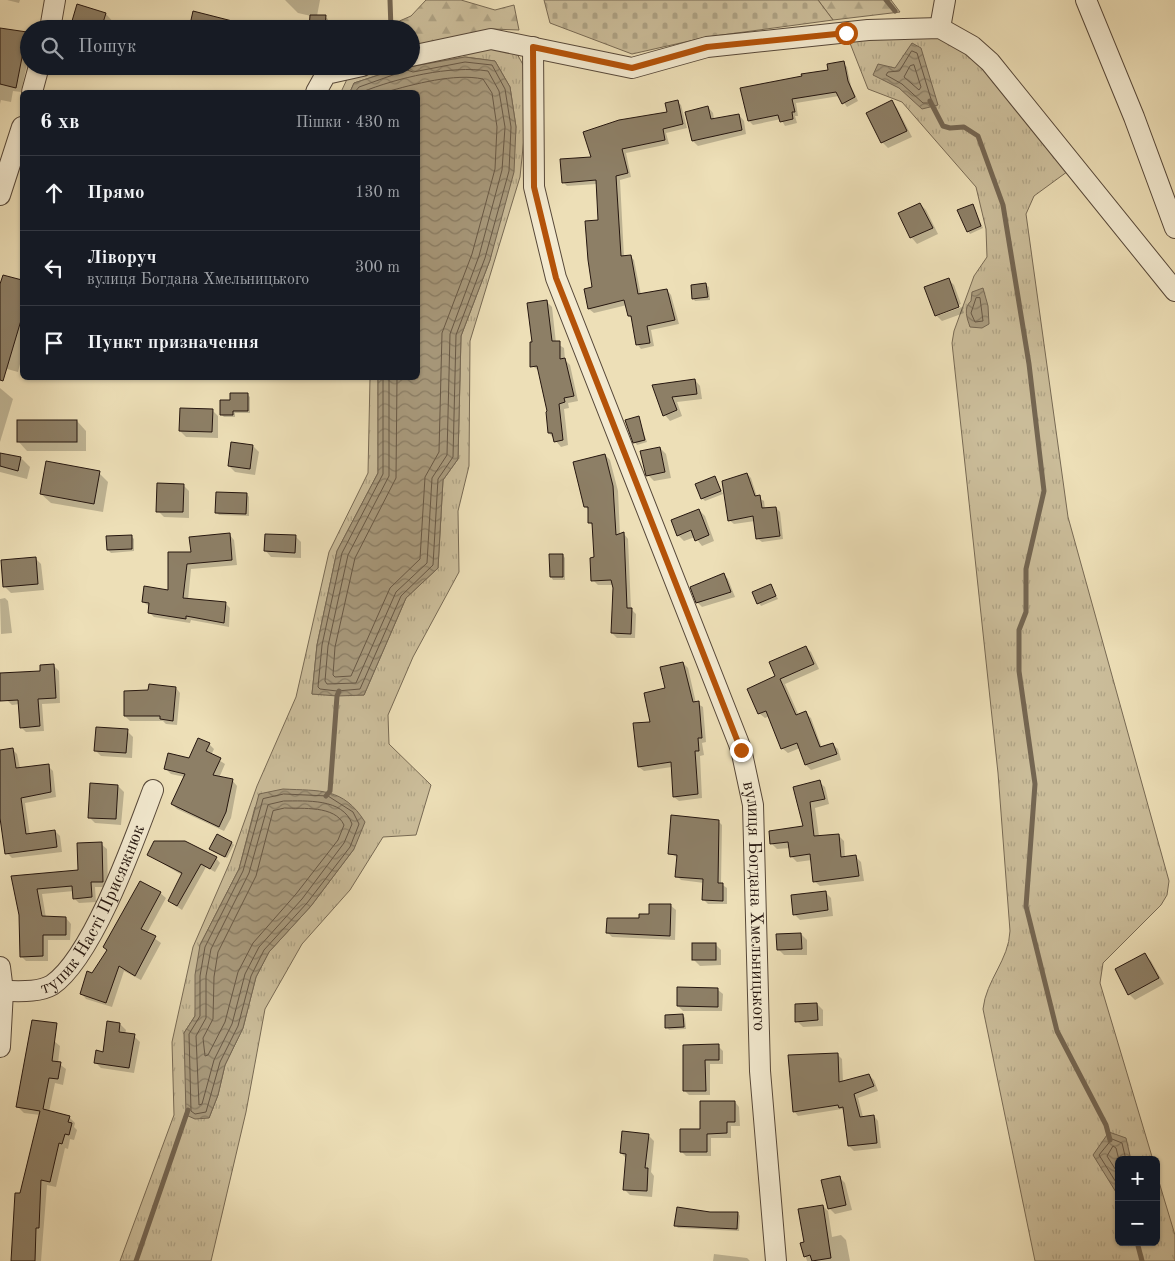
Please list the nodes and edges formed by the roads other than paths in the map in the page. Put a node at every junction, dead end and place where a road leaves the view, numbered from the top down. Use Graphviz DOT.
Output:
graph roads {
  1 [pos="55,0"];
  2 [pos="945,0"];
  3 [pos="1086,0"];
  4 [pos="52,20"];
  5 [pos="940,28"];
  6 [pos="533,47"];
  7 [pos="420,54"];
  8 [pos="37,75"];
  9 [pos="325,75"];
  10 [pos="33,90"];
  11 [pos="317,90"];
  12 [pos="20,147"];
  13 [pos="0,195"];
  14 [pos="1175,228"];
  15 [pos="1175,291"];
  16 [pos="153,790"];
  17 [pos="0,967"];
  18 [pos="3,991"];
  19 [pos="0,1048"];
  20 [pos="776,1261"];
  1 -- 4 [label="street"];
  2 -- 5 [label="street"];
  3 -- 14 [label="street"];
  5 -- 6 [label="street"];
  5 -- 15 [label="street"];
  6 -- 7 [label="street"];
  6 -- 20 [label="street, вулиця Богдана Хмельницького"];
  8 -- 10 [label="street"];
  9 -- 11 [label="street"];
  12 -- 13 [label="street"];
  16 -- 18 [label="street, тупик Насті Присяжнюк"];
  17 -- 18 [label="street"];
  18 -- 19 [label="street"];
}
